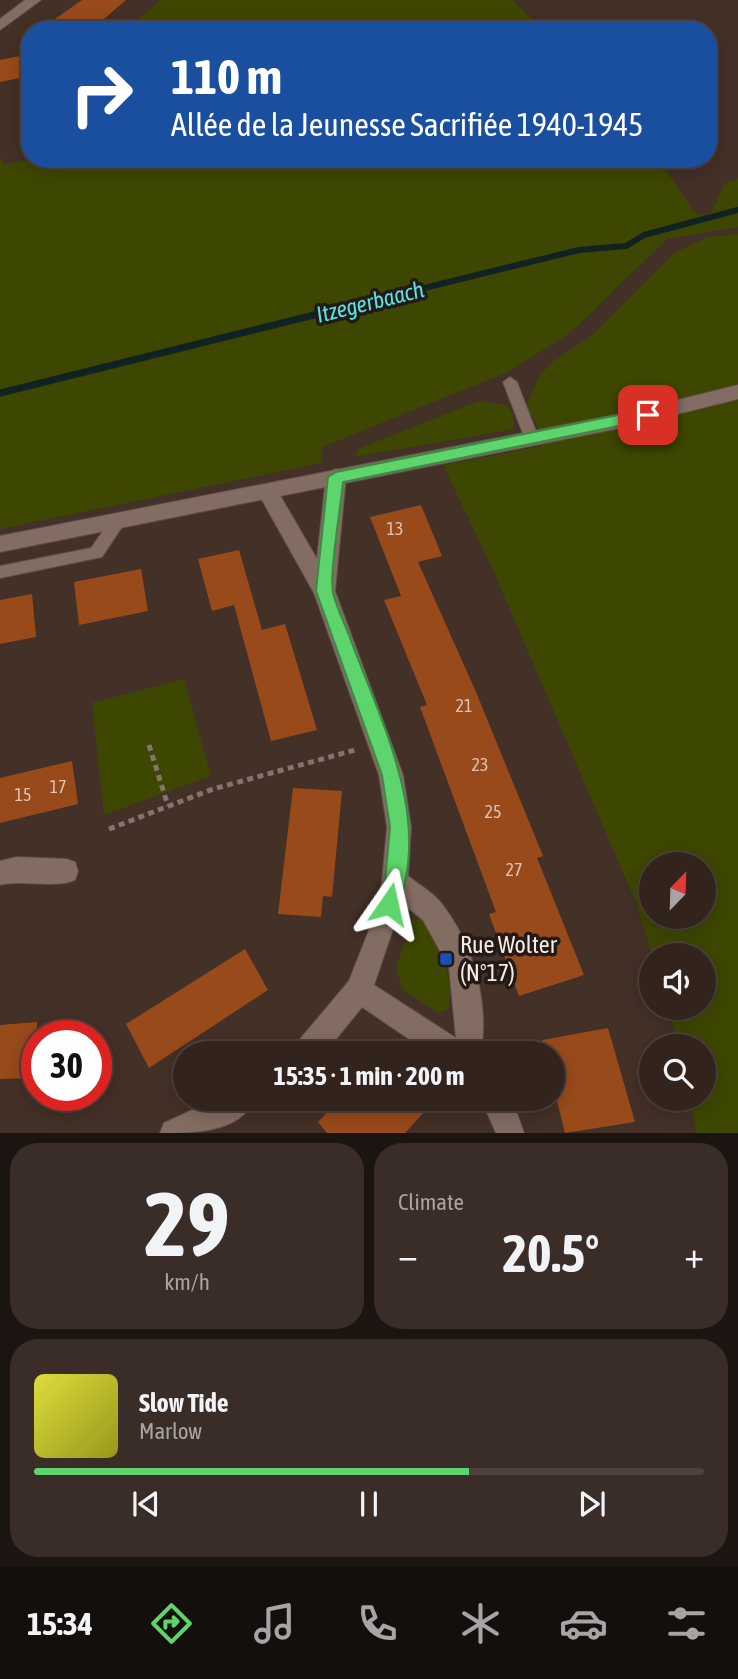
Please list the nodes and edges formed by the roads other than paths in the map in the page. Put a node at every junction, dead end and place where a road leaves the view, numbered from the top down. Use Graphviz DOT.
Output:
graph roads {
  1 [pos="34,0"];
  2 [pos="0,26"];
  3 [pos="510,382"];
  4 [pos="738,392"];
  5 [pos="532,439"];
  6 [pos="336,477"];
  7 [pos="267,491"];
  8 [pos="118,521"];
  9 [pos="0,544"];
  10 [pos="0,572"];
  11 [pos="324,591"];
  12 [pos="66,871"];
  13 [pos="0,873"];
  14 [pos="395,882"];
  15 [pos="359,990"];
  16 [pos="317,1041"];
  17 [pos="436,1041"];
  18 [pos="469,1041"];
  19 [pos="223,1111"];
  20 [pos="503,1111"];
  21 [pos="174,1133"];
  22 [pos="510,1133"];
  1 -- 2 [label="street"];
  3 -- 5 [label="lane"];
  4 -- 5 [label="street"];
  5 -- 6 [label="street"];
  6 -- 7 [label="street"];
  6 -- 11 [label="street"];
  7 -- 8 [label="street"];
  7 -- 11 [label="street"];
  8 -- 9 [label="street"];
  8 -- 10 [label="lane"];
  11 -- 14 [label="street"];
  12 -- 13 [label="street"];
  14 -- 15 [label="street"];
  14 -- 18 [label="street"];
  15 -- 16 [label="street"];
  15 -- 17 [label="street"];
  19 -- 21 [label="street"];
  20 -- 22 [label="street"];
}
